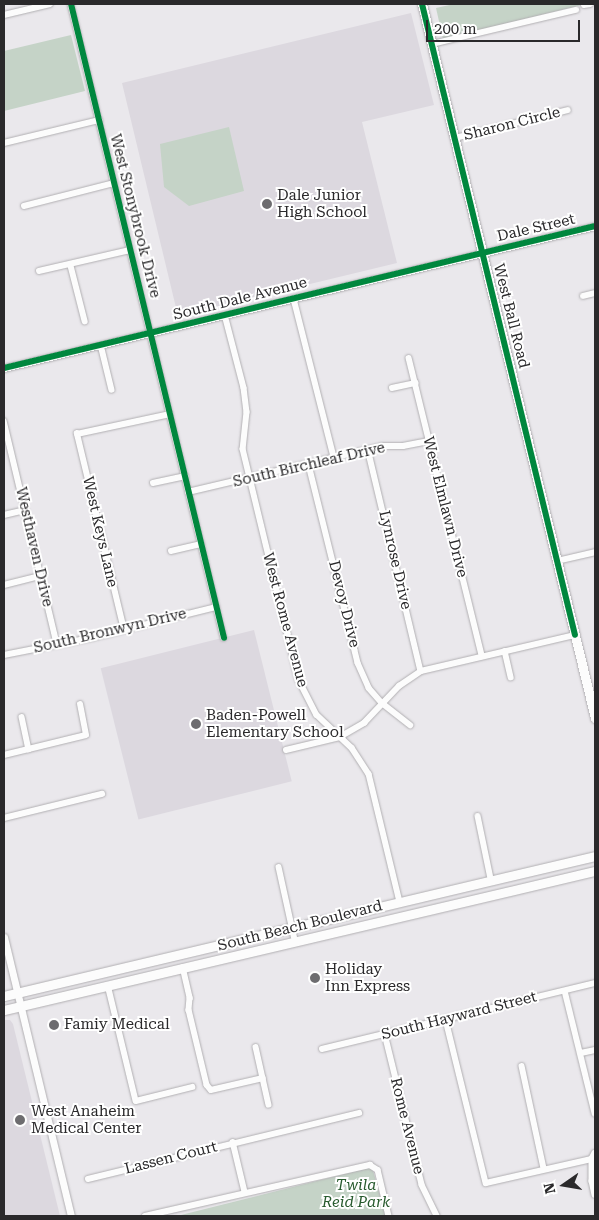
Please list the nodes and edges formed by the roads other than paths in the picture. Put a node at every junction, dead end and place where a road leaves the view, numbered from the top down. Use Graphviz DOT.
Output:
graph roads {
  1 [pos="50,4"];
  2 [pos="71,4"];
  3 [pos="422,4"];
  4 [pos="576,10"];
  5 [pos="4,15"];
  6 [pos="432,44"];
  7 [pos="568,110"];
  8 [pos="99,120"];
  9 [pos="455,138"];
  10 [pos="4,143"];
  11 [pos="114,183"];
  12 [pos="24,206"];
  13 [pos="595,226"];
  14 [pos="130,250"];
  15 [pos="483,253"];
  16 [pos="71,266"];
  17 [pos="40,271"];
  18 [pos="595,293"];
  19 [pos="583,296"];
  20 [pos="294,299"];
  21 [pos="225,315"];
  22 [pos="85,321"];
  23 [pos="150,333"];
  24 [pos="101,345"];
  25 [pos="409,358"];
  26 [pos="4,368"];
  27 [pos="415,383"];
  28 [pos="392,388"];
  29 [pos="112,390"];
  30 [pos="170,414"];
  31 [pos="4,421"];
  32 [pos="429,441"];
  33 [pos="7,445"];
  34 [pos="368,449"];
  35 [pos="334,457"];
  36 [pos="309,465"];
  37 [pos="185,476"];
  38 [pos="249,477"];
  39 [pos="152,483"];
  40 [pos="188,492"];
  41 [pos="25,510"];
  42 [pos="4,514"];
  43 [pos="201,544"];
  44 [pos="171,551"];
  45 [pos="595,552"];
  46 [pos="557,561"];
  47 [pos="41,576"];
  48 [pos="4,585"];
  49 [pos="216,607"];
  50 [pos="124,630"];
  51 [pos="575,635"];
  52 [pos="224,638"];
  53 [pos="57,643"];
  54 [pos="505,651"];
  55 [pos="4,656"];
  56 [pos="482,656"];
  57 [pos="421,671"];
  58 [pos="511,677"];
  59 [pos="382,703"];
  60 [pos="80,705"];
  61 [pos="22,717"];
  62 [pos="595,718"];
  63 [pos="410,725"];
  64 [pos="340,737"];
  65 [pos="29,749"];
  66 [pos="286,750"];
  67 [pos="4,755"];
  68 [pos="102,794"];
  69 [pos="478,816"];
  70 [pos="4,818"];
  71 [pos="595,856"];
  72 [pos="279,867"];
  73 [pos="595,871"];
  74 [pos="491,879"];
  75 [pos="400,902"];
  76 [pos="292,929"];
  77 [pos="4,937"];
  78 [pos="295,940"];
  79 [pos="183,967"];
  80 [pos="595,983"];
  81 [pos="108,985"];
  82 [pos="565,991"];
  83 [pos="17,993"];
  84 [pos="4,996"];
  85 [pos="20,1006"];
  86 [pos="4,1010"];
  87 [pos="446,1020"];
  88 [pos="385,1034"];
  89 [pos="256,1047"];
  90 [pos="322,1049"];
  91 [pos="595,1050"];
  92 [pos="582,1053"];
  93 [pos="522,1066"];
  94 [pos="263,1078"];
  95 [pos="192,1087"];
  96 [pos="270,1105"];
  97 [pos="360,1113"];
  98 [pos="595,1113"];
  99 [pos="233,1142"];
  100 [pos="595,1153"];
  101 [pos="592,1159"];
  102 [pos="544,1169"];
  103 [pos="88,1179"];
  104 [pos="245,1192"];
  105 [pos="595,1195"];
  106 [pos="71,1216"];
  107 [pos="145,1216"];
  108 [pos="389,1216"];
  109 [pos="437,1216"];
  1 -- 5 [label="street"];
  2 -- 8 [label="street, West Stonybrook Drive"];
  3 -- 6 [label="main road, West Ball Road"];
  4 -- 6 [label="street"];
  6 -- 9 [label="main road, West Ball Road"];
  7 -- 9 [label="street, Sharon Circle"];
  8 -- 10 [label="street"];
  8 -- 11 [label="street, West Stonybrook Drive"];
  9 -- 15 [label="main road, West Ball Road"];
  11 -- 12 [label="street"];
  11 -- 14 [label="street, West Stonybrook Drive"];
  13 -- 15 [label="street, Dale Street"];
  14 -- 16 [label="street"];
  14 -- 23 [label="street, West Stonybrook Drive"];
  15 -- 20 [label="street, South Dale Avenue"];
  15 -- 46 [label="main road, West Ball Road"];
  16 -- 17 [label="street"];
  16 -- 22 [label="street"];
  18 -- 19 [label="street"];
  20 -- 21 [label="street, South Dale Avenue"];
  20 -- 35 [label="street"];
  21 -- 23 [label="street, South Dale Avenue"];
  21 -- 38 [label="street, West Rome Avenue"];
  23 -- 24 [label="street, South Dale Avenue"];
  23 -- 30 [label="street, West Stonybrook Drive"];
  24 -- 26 [label="street, South Dale Avenue"];
  24 -- 29 [label="street"];
  25 -- 27 [label="street, West Elmlawn Drive"];
  27 -- 28 [label="street"];
  27 -- 32 [label="street, West Elmlawn Drive"];
  30 -- 37 [label="street, West Stonybrook Drive"];
  30 -- 50 [label="street, West Keys Lane"];
  31 -- 33 [label="street, Westhaven Drive"];
  32 -- 34 [label="street, South Birchleaf Drive"];
  32 -- 56 [label="street, West Elmlawn Drive"];
  33 -- 41 [label="street, Westhaven Drive"];
  34 -- 35 [label="street, South Birchleaf Drive"];
  34 -- 57 [label="street, Lynrose Drive"];
  35 -- 36 [label="street, South Birchleaf Drive"];
  36 -- 38 [label="street, South Birchleaf Drive"];
  36 -- 59 [label="street, Devoy Drive"];
  37 -- 39 [label="street"];
  37 -- 40 [label="street, West Stonybrook Drive"];
  38 -- 40 [label="street, South Birchleaf Drive"];
  38 -- 64 [label="street, West Rome Avenue"];
  40 -- 43 [label="street, West Stonybrook Drive"];
  41 -- 42 [label="street"];
  41 -- 47 [label="street, Westhaven Drive"];
  43 -- 44 [label="street"];
  43 -- 49 [label="street, West Stonybrook Drive"];
  45 -- 46 [label="street"];
  46 -- 51 [label="main road, West Ball Road"];
  47 -- 48 [label="street"];
  47 -- 53 [label="street, Westhaven Drive"];
  49 -- 50 [label="street, South Bronwyn Drive"];
  49 -- 52 [label="street, West Stonybrook Drive"];
  50 -- 53 [label="street, South Bronwyn Drive"];
  51 -- 54 [label="street"];
  51 -- 62 [label="main road, West Ball Road"];
  53 -- 55 [label="street, South Bronwyn Drive"];
  54 -- 56 [label="street"];
  54 -- 58 [label="street"];
  56 -- 57 [label="street"];
  57 -- 59 [label="street"];
  59 -- 63 [label="street, Devoy Drive"];
  59 -- 64 [label="street"];
  60 -- 65 [label="street"];
  61 -- 65 [label="street"];
  64 -- 66 [label="street"];
  64 -- 75 [label="street, West Rome Avenue"];
  65 -- 67 [label="street"];
  68 -- 70 [label="street"];
  69 -- 74 [label="street"];
  71 -- 74 [label="main road, South Beach Boulevard"];
  72 -- 76 [label="street"];
  73 -- 78 [label="main road, South Beach Boulevard"];
  74 -- 75 [label="main road, South Beach Boulevard"];
  75 -- 76 [label="main road, South Beach Boulevard"];
  76 -- 78 [label="street"];
  76 -- 83 [label="main road, South Beach Boulevard"];
  77 -- 83 [label="street"];
  78 -- 79 [label="main road, South Beach Boulevard"];
  79 -- 81 [label="main road, South Beach Boulevard"];
  79 -- 94 [label="street"];
  80 -- 82 [label="street, South Hayward Street"];
  81 -- 85 [label="main road, South Beach Boulevard"];
  81 -- 95 [label="street"];
  82 -- 87 [label="street, South Hayward Street"];
  82 -- 92 [label="street"];
  83 -- 84 [label="main road, South Beach Boulevard"];
  83 -- 85 [label="street"];
  85 -- 86 [label="main road, South Beach Boulevard"];
  85 -- 106 [label="street"];
  87 -- 88 [label="street, South Hayward Street"];
  87 -- 102 [label="street"];
  88 -- 90 [label="street, South Hayward Street"];
  88 -- 109 [label="street, Rome Avenue"];
  89 -- 94 [label="street"];
  91 -- 92 [label="street"];
  92 -- 98 [label="street"];
  93 -- 102 [label="street"];
  94 -- 96 [label="street"];
  97 -- 99 [label="street"];
  99 -- 103 [label="street, Lassen Court"];
  99 -- 104 [label="street, Lassen Court"];
  100 -- 101 [label="street"];
  101 -- 102 [label="street"];
  101 -- 105 [label="street"];
  104 -- 107 [label="street"];
  104 -- 108 [label="street"];
}
